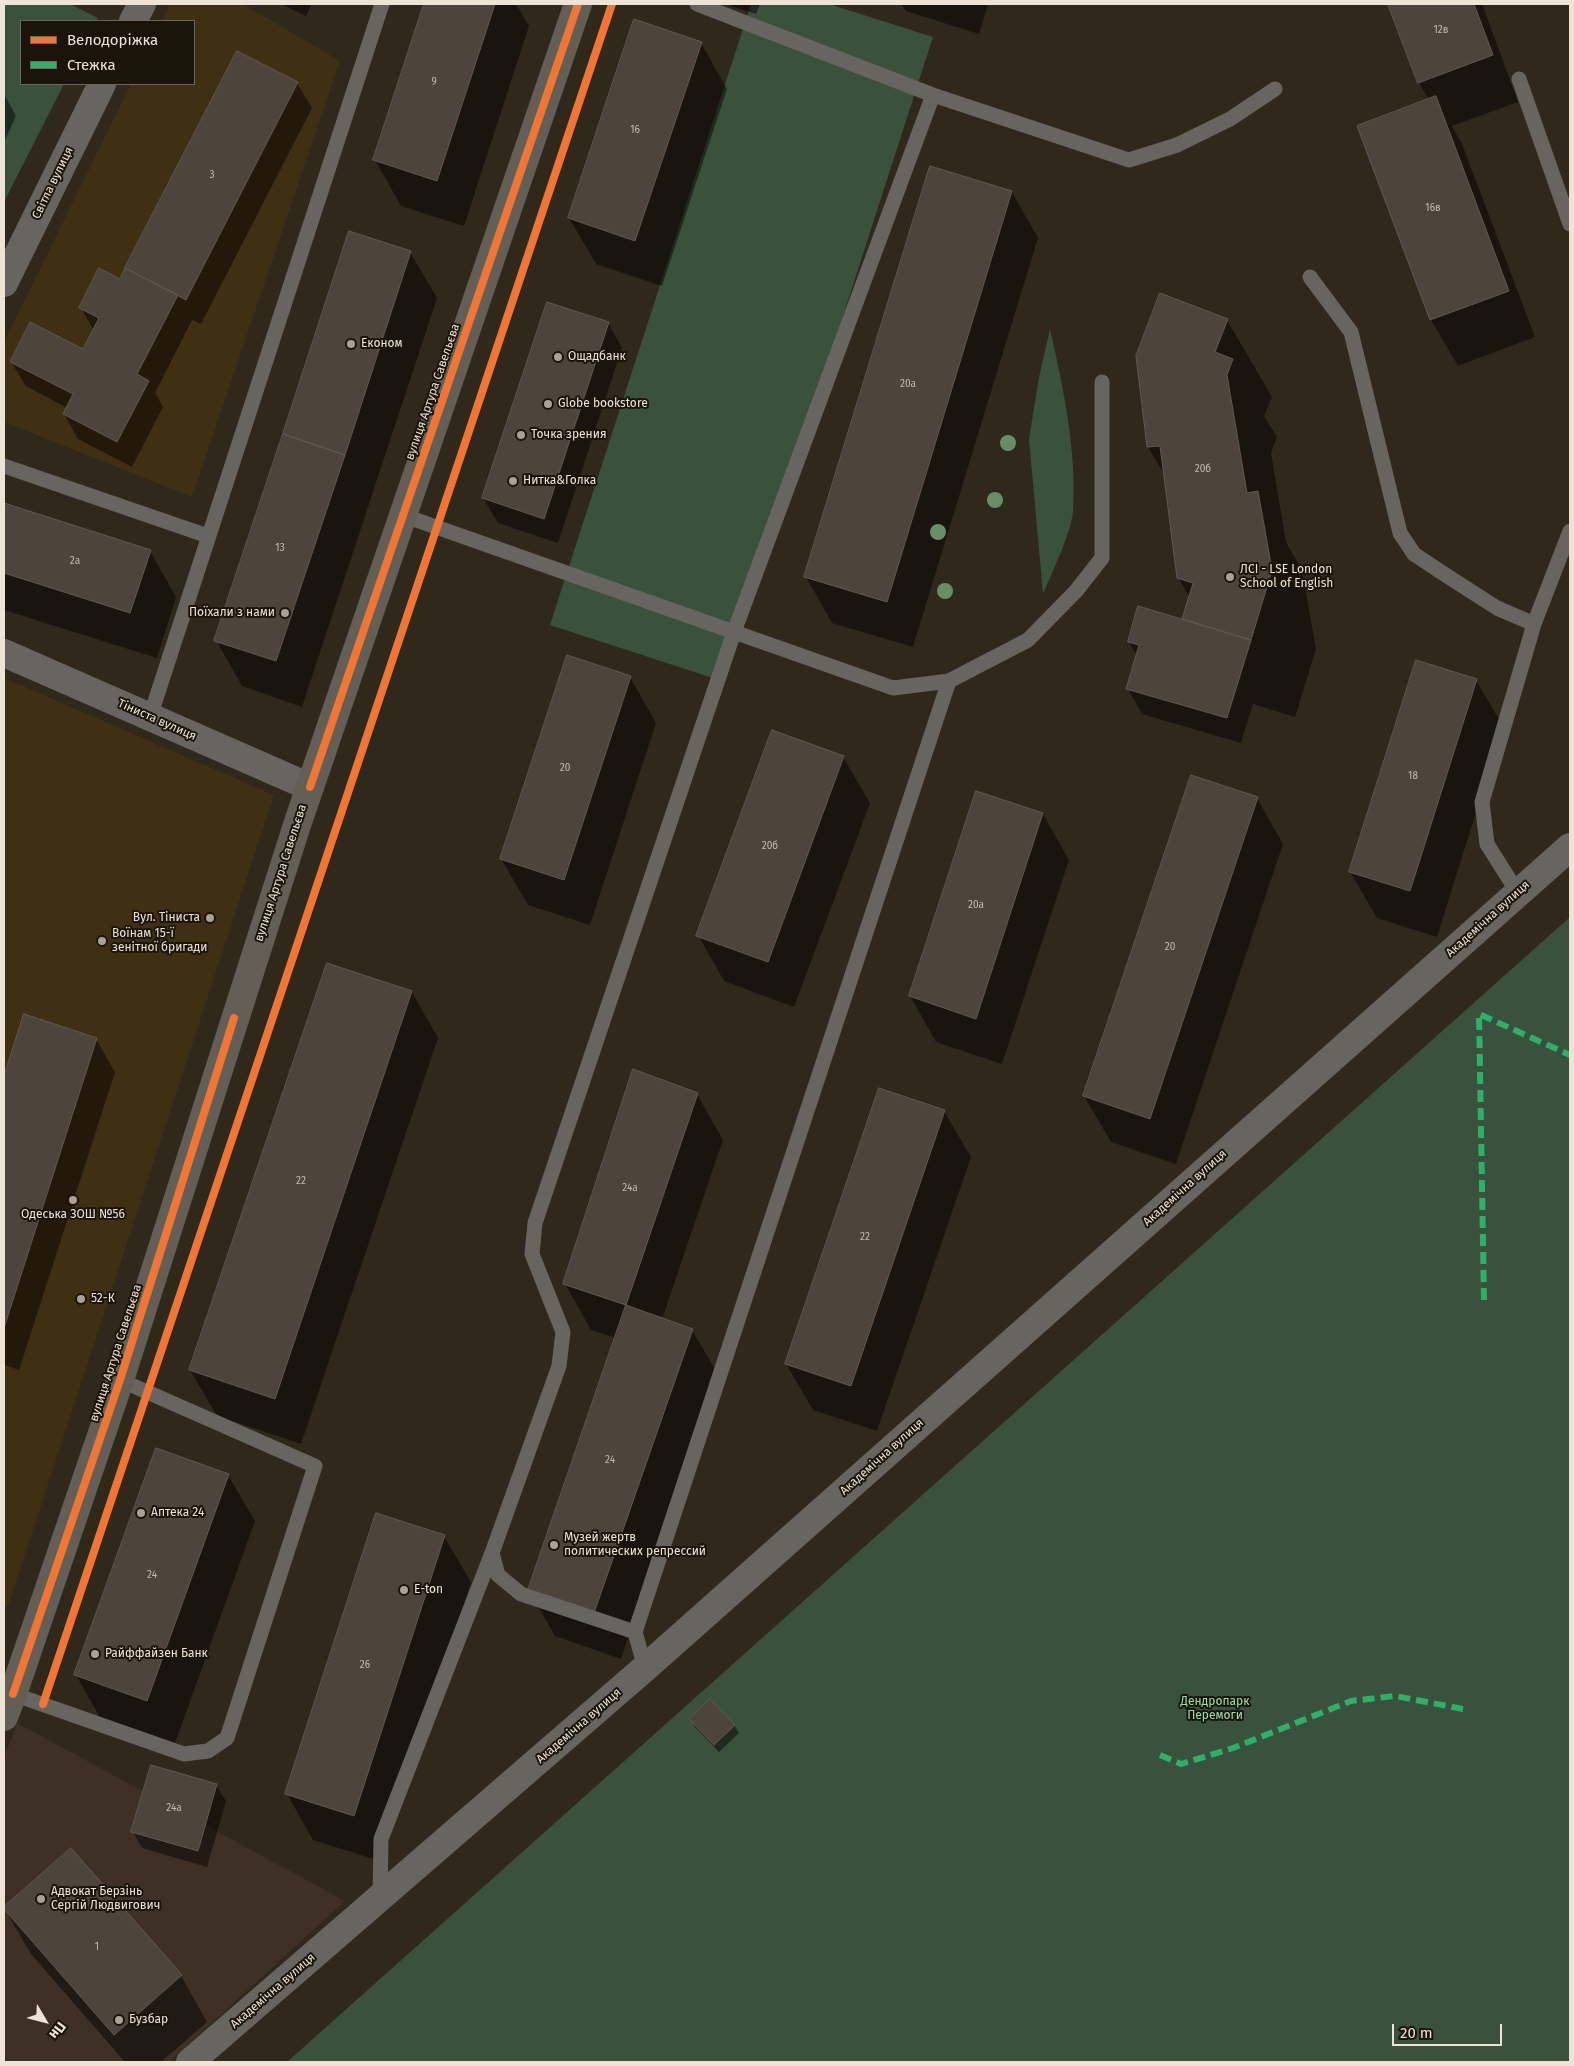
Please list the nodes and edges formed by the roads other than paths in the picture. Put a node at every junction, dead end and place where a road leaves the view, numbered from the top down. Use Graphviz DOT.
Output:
graph roads {
  1 [pos="142,4"];
  2 [pos="382,4"];
  3 [pos="578,4"];
  4 [pos="696,4"];
  5 [pos="134,20"];
  6 [pos="1519,79"];
  7 [pos="102,85"];
  8 [pos="1275,89"];
  9 [pos="933,95"];
  10 [pos="1570,224"];
  11 [pos="1310,277"];
  12 [pos="4,283"];
  13 [pos="1102,382"];
  14 [pos="4,466"];
  15 [pos="402,515"];
  16 [pos="1570,531"];
  17 [pos="208,536"];
  18 [pos="1534,624"];
  19 [pos="734,632"];
  20 [pos="4,653"];
  21 [pos="949,681"];
  22 [pos="150,717"];
  23 [pos="310,787"];
  24 [pos="1570,847"];
  25 [pos="1518,893"];
  26 [pos="120,1380"];
  27 [pos="492,1554"];
  28 [pos="635,1632"];
  29 [pos="645,1668"];
  30 [pos="9,1705"];
  31 [pos="380,1899"];
  32 [pos="190,2062"];
  1 -- 5 [label="street"];
  2 -- 17 [label="lane"];
  3 -- 15 [label="main road, вулиця Артура Савельєва"];
  4 -- 9 [label="lane"];
  6 -- 10 [label="lane"];
  7 -- 12 [label="street, Світла вулиця"];
  8 -- 9 [label="lane"];
  9 -- 19 [label="lane"];
  11 -- 18 [label="lane"];
  13 -- 21 [label="lane"];
  14 -- 17 [label="lane"];
  15 -- 19 [label="lane"];
  15 -- 23 [label="main road, вулиця Артура Савельєва"];
  16 -- 18 [label="lane"];
  17 -- 22 [label="lane"];
  18 -- 25 [label="lane"];
  19 -- 21 [label="lane"];
  19 -- 27 [label="lane"];
  20 -- 22 [label="street, Тіниста вулиця"];
  21 -- 28 [label="lane"];
  22 -- 23 [label="street, Тіниста вулиця"];
  23 -- 26 [label="main road, вулиця Артура Савельєва"];
  24 -- 25 [label="street, Академічна вулиця"];
  25 -- 29 [label="street, Академічна вулиця"];
  26 -- 30 [label="main road, вулиця Артура Савельєва"];
  26 -- 30 [label="lane"];
  27 -- 28 [label="lane"];
  27 -- 31 [label="lane"];
  28 -- 29 [label="lane"];
  29 -- 31 [label="street, Академічна вулиця"];
  31 -- 32 [label="street, Академічна вулиця"];
}
